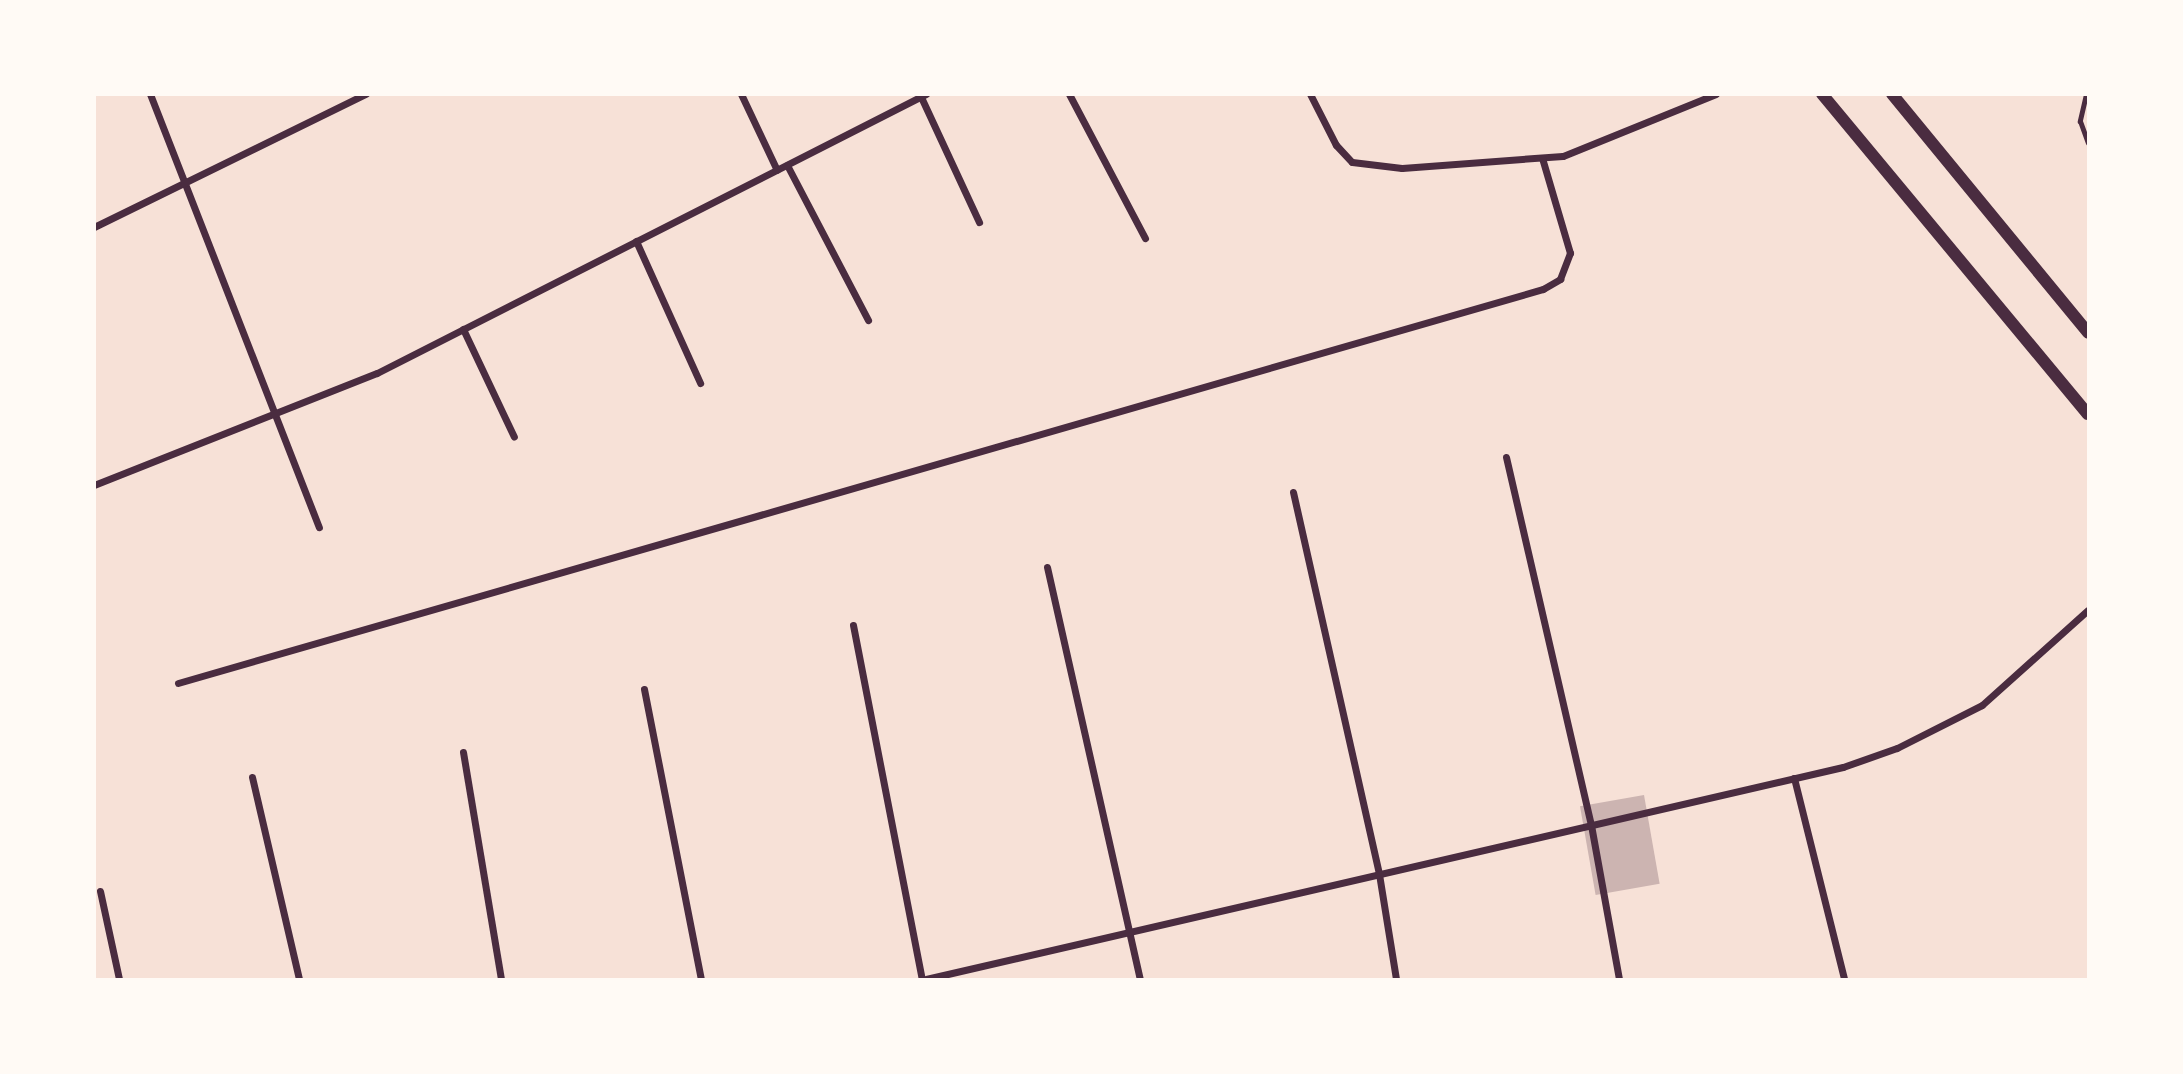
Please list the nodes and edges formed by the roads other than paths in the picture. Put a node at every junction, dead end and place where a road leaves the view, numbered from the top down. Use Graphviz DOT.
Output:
graph roads {
  1 [pos="150,94"];
  2 [pos="741,94"];
  3 [pos="1069,94"];
  4 [pos="1310,94"];
  5 [pos="1716,94"];
  6 [pos="1822,94"];
  7 [pos="1892,94"];
  8 [pos="2086,94"];
  9 [pos="364,95"];
  10 [pos="923,96"];
  11 [pos="2088,143"];
  12 [pos="1542,159"];
  13 [pos="788,165"];
  14 [pos="777,170"];
  15 [pos="186,184"];
  16 [pos="979,222"];
  17 [pos="94,226"];
  18 [pos="1146,238"];
  19 [pos="636,241"];
  20 [pos="868,320"];
  21 [pos="463,329"];
  22 [pos="2088,333"];
  23 [pos="700,383"];
  24 [pos="277,414"];
  25 [pos="2088,414"];
  26 [pos="514,437"];
  27 [pos="1506,457"];
  28 [pos="94,485"];
  29 [pos="1293,492"];
  30 [pos="319,527"];
  31 [pos="1047,567"];
  32 [pos="2088,610"];
  33 [pos="853,625"];
  34 [pos="178,683"];
  35 [pos="644,689"];
  36 [pos="463,752"];
  37 [pos="252,776"];
  38 [pos="1794,778"];
  39 [pos="1591,825"];
  40 [pos="1379,874"];
  41 [pos="100,891"];
  42 [pos="1130,932"];
  43 [pos="119,979"];
  44 [pos="299,979"];
  45 [pos="500,979"];
  46 [pos="701,979"];
  47 [pos="924,979"];
  48 [pos="1139,979"];
  49 [pos="1396,979"];
  50 [pos="1619,979"];
  51 [pos="1844,979"];
  1 -- 15 [label="street"];
  2 -- 14 [label="street"];
  3 -- 18 [label="street"];
  4 -- 12 [label="street"];
  5 -- 12 [label="street"];
  6 -- 25 [label="street"];
  7 -- 22 [label="street"];
  8 -- 11 [label="lane"];
  9 -- 15 [label="street"];
  10 -- 13 [label="street"];
  10 -- 16 [label="street"];
  12 -- 34 [label="street"];
  13 -- 14 [label="street"];
  13 -- 20 [label="street"];
  14 -- 19 [label="street"];
  15 -- 17 [label="street"];
  15 -- 24 [label="street"];
  19 -- 21 [label="street"];
  19 -- 23 [label="street"];
  21 -- 24 [label="street"];
  21 -- 26 [label="street"];
  24 -- 28 [label="street"];
  24 -- 30 [label="street"];
  27 -- 39 [label="street"];
  29 -- 40 [label="street"];
  31 -- 42 [label="street"];
  32 -- 38 [label="street"];
  33 -- 47 [label="street"];
  35 -- 46 [label="street"];
  36 -- 45 [label="street"];
  37 -- 44 [label="street"];
  38 -- 39 [label="street"];
  38 -- 51 [label="street"];
  39 -- 40 [label="street"];
  39 -- 50 [label="street"];
  40 -- 42 [label="street"];
  40 -- 49 [label="street"];
  41 -- 43 [label="street"];
  42 -- 47 [label="street"];
  42 -- 48 [label="street"];
}
